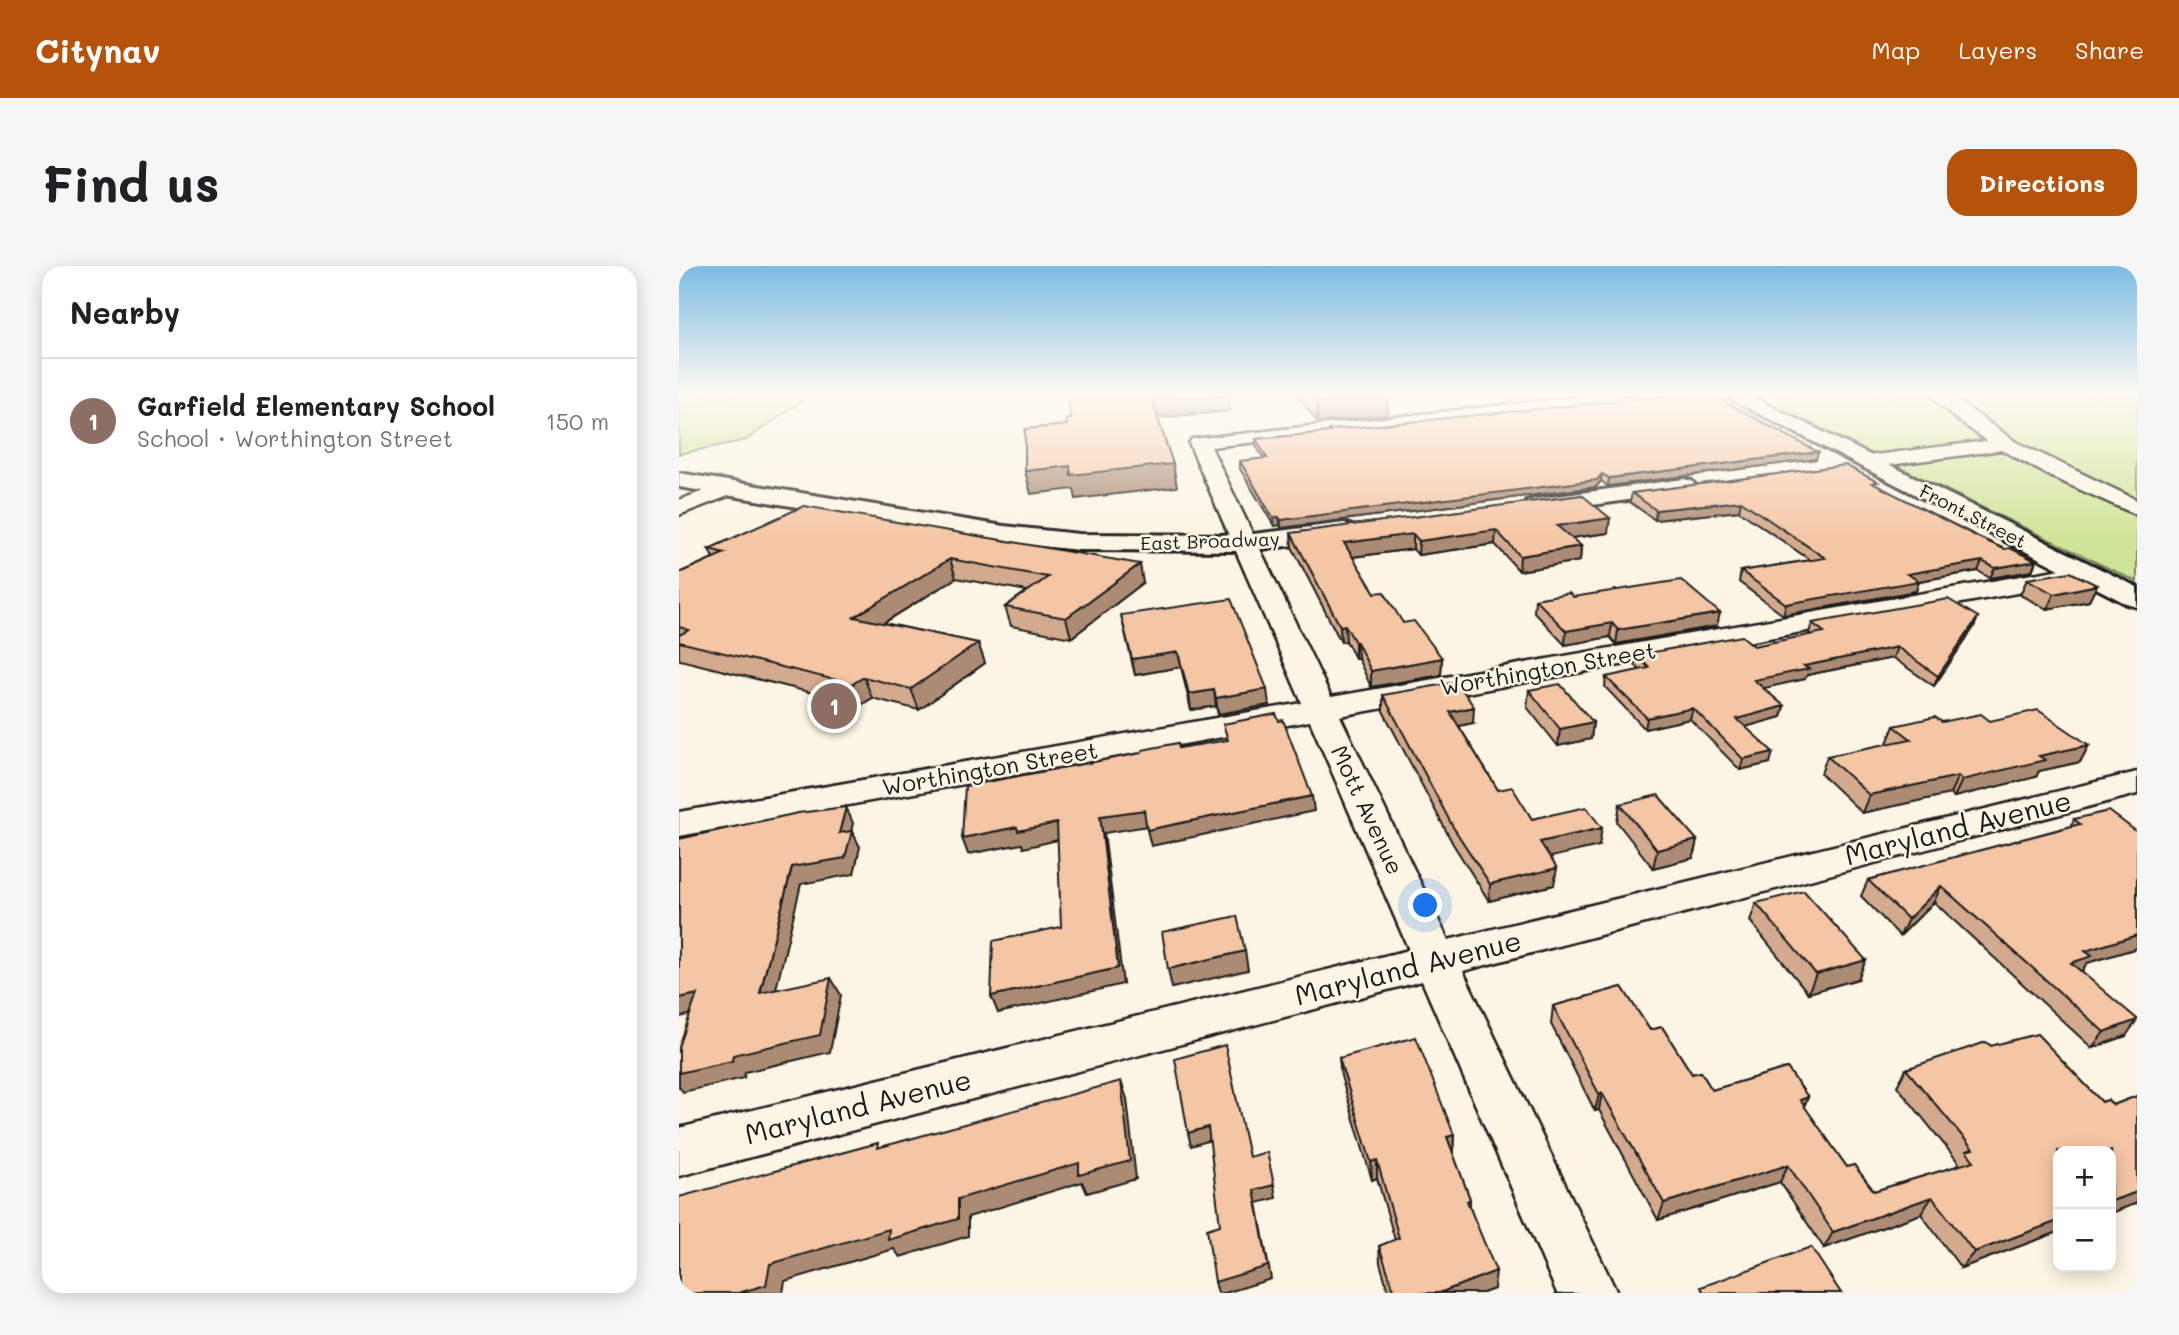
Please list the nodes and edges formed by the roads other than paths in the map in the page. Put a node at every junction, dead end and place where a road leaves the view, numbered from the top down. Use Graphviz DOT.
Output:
graph roads {
  1 [pos="1199,444"];
  2 [pos="1830,444"];
  3 [pos="2005,444"];
  4 [pos="1866,462"];
  5 [pos="1827,467"];
  6 [pos="679,480"];
  7 [pos="1708,483"];
  8 [pos="728,488"];
  9 [pos="679,508"];
  10 [pos="2137,508"];
  11 [pos="1517,509"];
  12 [pos="1367,528"];
  13 [pos="1245,543"];
  14 [pos="2086,572"];
  15 [pos="2137,598"];
  16 [pos="1321,710"];
  17 [pos="2137,783"];
  18 [pos="679,824"];
  19 [pos="1436,961"];
  20 [pos="679,1152"];
  21 [pos="1587,1293"];
  1 -- 13 [label="street, Mott Avenue"];
  2 -- 4 [label="street, Front Street"];
  3 -- 4 [label="street"];
  3 -- 10 [label="street"];
  4 -- 5 [label="street"];
  4 -- 14 [label="street, Front Street"];
  6 -- 8 [label="street, East Broadway"];
  7 -- 11 [label="street"];
  8 -- 9 [label="street"];
  8 -- 13 [label="street, East Broadway"];
  12 -- 13 [label="street, East Broadway"];
  13 -- 16 [label="street, Mott Avenue"];
  14 -- 15 [label="street, Front Street"];
  14 -- 16 [label="street, Worthington Street"];
  16 -- 18 [label="street, Worthington Street"];
  16 -- 19 [label="street, Mott Avenue"];
  17 -- 19 [label="street, Maryland Avenue"];
  19 -- 20 [label="street, Maryland Avenue"];
  19 -- 21 [label="street, Mott Avenue"];
}
